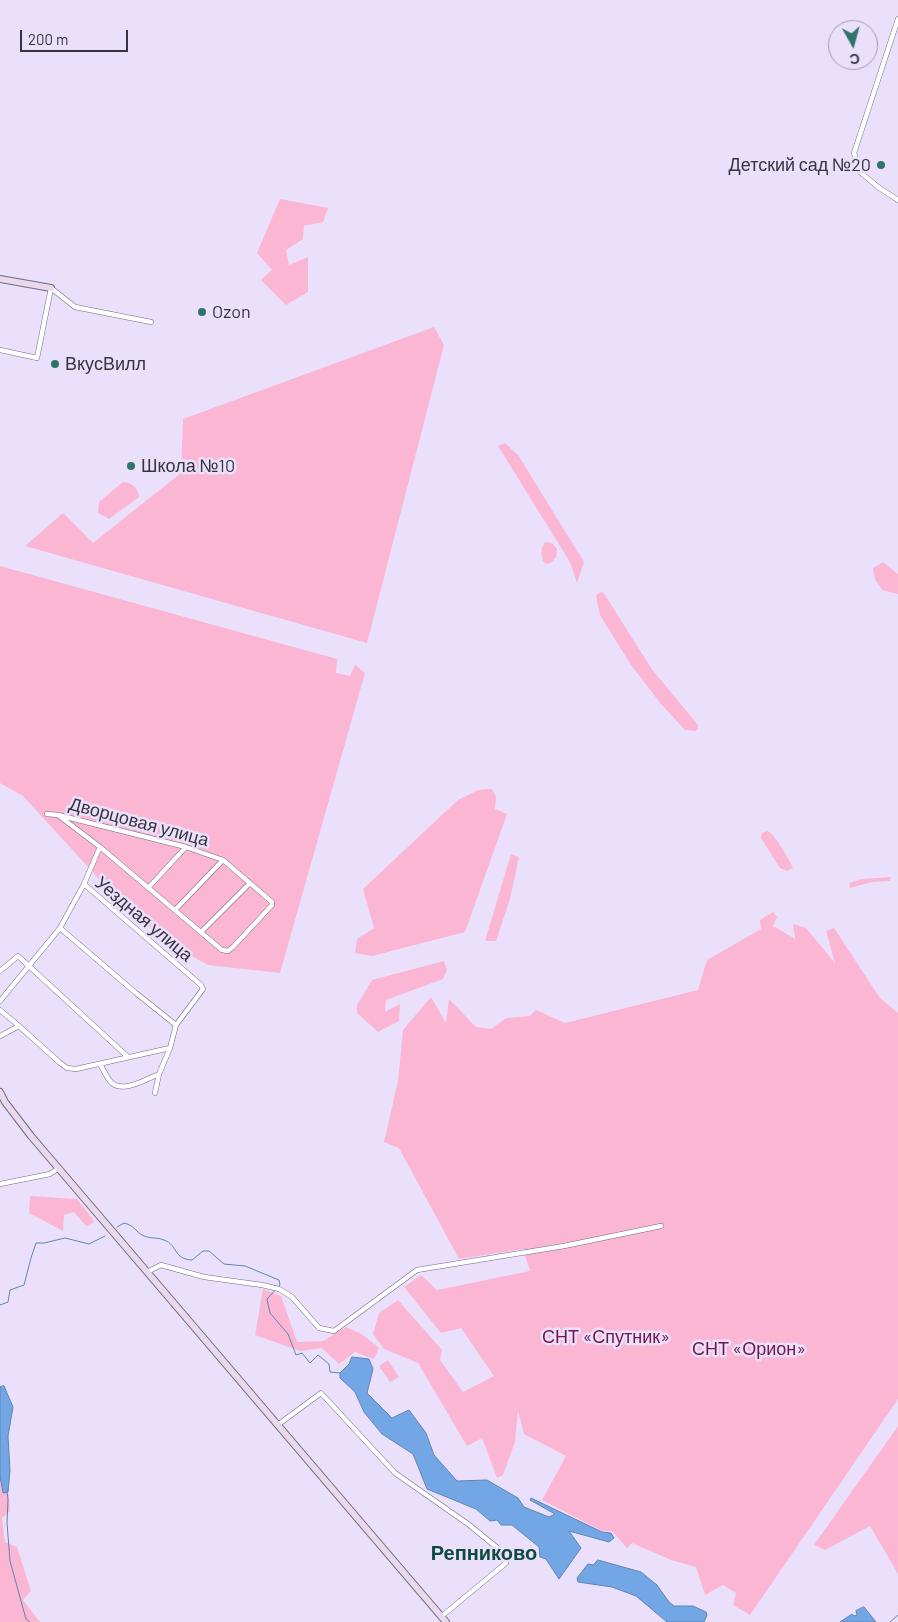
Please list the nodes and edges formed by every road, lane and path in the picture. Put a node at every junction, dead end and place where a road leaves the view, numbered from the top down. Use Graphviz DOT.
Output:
graph roads {
  1 [pos="898,18"];
  2 [pos="898,200"];
  3 [pos="0,279"];
  4 [pos="51,288"];
  5 [pos="151,322"];
  6 [pos="0,350"];
  7 [pos="47,814"];
  8 [pos="58,815"];
  9 [pos="100,847"];
  10 [pos="186,847"];
  11 [pos="223,860"];
  12 [pos="84,884"];
  13 [pos="250,884"];
  14 [pos="148,888"];
  15 [pos="175,910"];
  16 [pos="60,928"];
  17 [pos="200,932"];
  18 [pos="29,966"];
  19 [pos="0,971"];
  20 [pos="0,1001"];
  21 [pos="0,1010"];
  22 [pos="176,1025"];
  23 [pos="19,1026"];
  24 [pos="0,1036"];
  25 [pos="170,1048"];
  26 [pos="128,1057"];
  27 [pos="100,1064"];
  28 [pos="159,1074"];
  29 [pos="0,1092"];
  30 [pos="155,1093"];
  31 [pos="59,1168"];
  32 [pos="0,1184"];
  33 [pos="661,1226"];
  34 [pos="147,1272"];
  35 [pos="279,1424"];
  36 [pos="444,1619"];
  1 -- 2 [label="street"];
  3 -- 4 [label="street"];
  4 -- 5 [label="street"];
  4 -- 6 [label="street"];
  7 -- 8 [label="street, Дворцовая улица"];
  8 -- 9 [label="street"];
  8 -- 10 [label="street, Дворцовая улица"];
  9 -- 12 [label="street"];
  9 -- 14 [label="street"];
  10 -- 11 [label="street, Дворцовая улица"];
  10 -- 14 [label="street"];
  11 -- 13 [label="street, Дворцовая улица"];
  11 -- 15 [label="street"];
  12 -- 16 [label="street, Уездная улица"];
  12 -- 22 [label="street, Уездная улица"];
  13 -- 17 [label="street"];
  13 -- 17 [label="street, Дворцовая улица"];
  14 -- 15 [label="street"];
  15 -- 17 [label="street"];
  16 -- 18 [label="street, Уездная улица"];
  16 -- 22 [label="street"];
  18 -- 19 [label="street"];
  18 -- 20 [label="street, Уездная улица"];
  18 -- 26 [label="street"];
  21 -- 23 [label="street"];
  22 -- 25 [label="street"];
  23 -- 24 [label="street"];
  23 -- 27 [label="street"];
  25 -- 26 [label="street"];
  25 -- 28 [label="street"];
  26 -- 27 [label="street"];
  27 -- 28 [label="street"];
  28 -- 30 [label="street"];
  29 -- 31 [label="street"];
  31 -- 32 [label="street"];
  31 -- 34 [label="street"];
  33 -- 34 [label="street"];
  34 -- 35 [label="street"];
  35 -- 36 [label="street"];
  35 -- 36 [label="street"];
}
